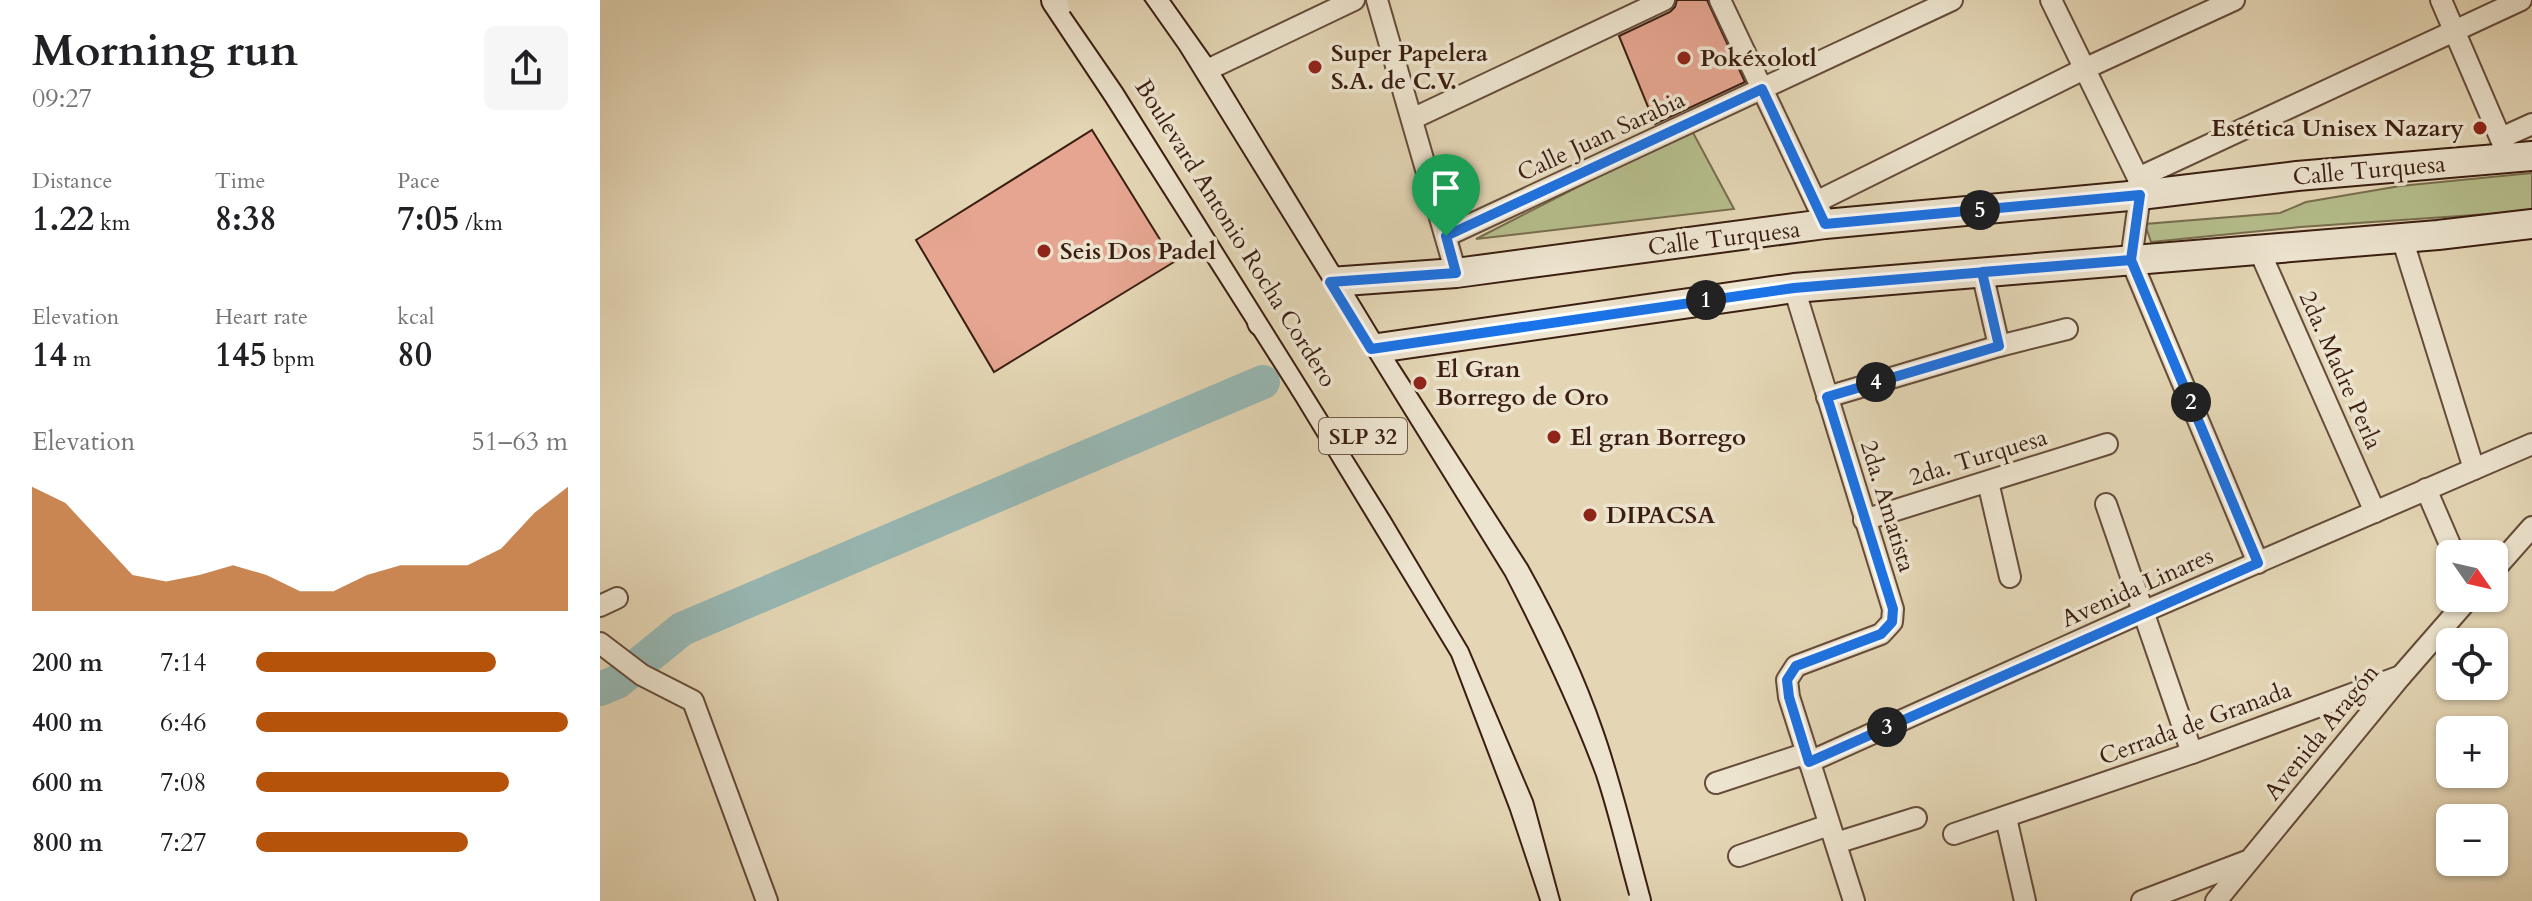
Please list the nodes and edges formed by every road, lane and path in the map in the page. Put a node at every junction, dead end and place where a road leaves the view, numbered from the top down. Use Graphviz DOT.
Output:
graph roads {
  1 [pos="1056,0"];
  2 [pos="1086,0"];
  3 [pos="1120,0"];
  4 [pos="1152,0"];
  5 [pos="1354,0"];
  6 [pos="1377,0"];
  7 [pos="1664,0"];
  8 [pos="1720,0"];
  9 [pos="1952,0"];
  10 [pos="2051,0"];
  11 [pos="2234,0"];
  12 [pos="2441,0"];
  13 [pos="2521,0"];
  14 [pos="2454,30"];
  15 [pos="2084,69"];
  16 [pos="1203,72"];
  17 [pos="1762,89"];
  18 [pos="1412,119"];
  19 [pos="2532,124"];
  20 [pos="2514,150"];
  21 [pos="2139,186"];
  22 [pos="1283,202"];
  23 [pos="1821,213"];
  24 [pos="2531,228"];
  25 [pos="1446,236"];
  26 [pos="2402,238"];
  27 [pos="1215,246"];
  28 [pos="2259,250"];
  29 [pos="2131,260"];
  30 [pos="1982,272"];
  31 [pos="1456,273"];
  32 [pos="1330,282"];
  33 [pos="1794,288"];
  34 [pos="1262,322"];
  35 [pos="2067,329"];
  36 [pos="1999,346"];
  37 [pos="1371,349"];
  38 [pos="1305,387"];
  39 [pos="1827,397"];
  40 [pos="1416,419"];
  41 [pos="2107,444"];
  42 [pos="2532,444"];
  43 [pos="1349,461"];
  44 [pos="2474,469"];
  45 [pos="1988,482"];
  46 [pos="2426,489"];
  47 [pos="2106,504"];
  48 [pos="2375,512"];
  49 [pos="1864,520"];
  50 [pos="2532,527"];
  51 [pos="2448,540"];
  52 [pos="2508,554"];
  53 [pos="2258,563"];
  54 [pos="2010,577"];
  55 [pos="2145,611"];
  56 [pos="2457,612"];
  57 [pos="600,643"];
  58 [pos="2401,676"];
  59 [pos="2192,753"];
  60 [pos="1808,757"];
  61 [pos="1716,783"];
  62 [pos="1916,818"];
  63 [pos="2006,818"];
  64 [pos="1832,834"];
  65 [pos="1954,834"];
  66 [pos="1739,856"];
  67 [pos="2251,860"];
  68 [pos="767,901"];
  69 [pos="1556,901"];
  70 [pos="1581,901"];
  71 [pos="1610,901"];
  72 [pos="1636,901"];
  73 [pos="1854,901"];
  74 [pos="2025,901"];
  75 [pos="2142,901"];
  76 [pos="2216,901"];
  1 -- 27 [label="main road, Boulevard Antonio Rocha Cordero / SLP 32"];
  2 -- 70 [label="highway, Boulevard Antonio Rocha Cordero / SLP 32, bridge"];
  3 -- 71 [label="highway, Boulevard Antonio Rocha Cordero / SLP 32, bridge"];
  4 -- 16 [label="main road, SLP 32"];
  5 -- 16 [label="street"];
  6 -- 18 [label="street"];
  7 -- 18 [label="street"];
  8 -- 17 [label="street"];
  9 -- 17 [label="street, Calle Juan Sarabia"];
  10 -- 15 [label="street"];
  11 -- 15 [label="street"];
  12 -- 14 [label="street"];
  13 -- 14 [label="street"];
  14 -- 20 [label="street"];
  14 -- 21 [label="street"];
  15 -- 21 [label="street"];
  15 -- 23 [label="street"];
  16 -- 22 [label="main road, SLP 32"];
  17 -- 23 [label="street"];
  17 -- 25 [label="street, Calle Juan Sarabia"];
  18 -- 25 [label="street"];
  19 -- 20 [label="street"];
  20 -- 21 [label="main road, Calle Turquesa"];
  21 -- 23 [label="main road, Calle Turquesa"];
  21 -- 29 [label="street"];
  22 -- 27 [label="main road"];
  22 -- 32 [label="main road, SLP 32"];
  23 -- 31 [label="main road, Calle Turquesa"];
  24 -- 26 [label="main road"];
  25 -- 31 [label="street"];
  26 -- 28 [label="main road"];
  26 -- 44 [label="street"];
  27 -- 34 [label="main road, Boulevard Antonio Rocha Cordero / SLP 32"];
  28 -- 29 [label="main road"];
  28 -- 48 [label="street, 2da. Madre Perla"];
  29 -- 30 [label="main road"];
  29 -- 53 [label="street"];
  30 -- 33 [label="main road"];
  30 -- 36 [label="street"];
  31 -- 32 [label="main road, Calle Turquesa"];
  32 -- 34 [label="main road, Calle Turquesa"];
  32 -- 37 [label="main road, SLP 32"];
  33 -- 37 [label="main road"];
  33 -- 39 [label="street, 2da. Amatista"];
  34 -- 38 [label="main road, Boulevard Antonio Rocha Cordero / SLP 32"];
  35 -- 36 [label="street"];
  36 -- 39 [label="street"];
  37 -- 38 [label="main road"];
  37 -- 40 [label="main road, SLP 32"];
  38 -- 43 [label="main road, Boulevard Antonio Rocha Cordero / SLP 32"];
  39 -- 49 [label="street, 2da. Amatista"];
  40 -- 43 [label="main road"];
  40 -- 72 [label="main road, SLP 32"];
  41 -- 45 [label="street, 2da. Turquesa"];
  42 -- 44 [label="street, Avenida Linares"];
  43 -- 69 [label="main road, Boulevard Antonio Rocha Cordero / SLP 32"];
  44 -- 46 [label="street, Avenida Linares"];
  45 -- 49 [label="street, 2da. Turquesa"];
  45 -- 54 [label="street"];
  46 -- 48 [label="street, Avenida Linares"];
  46 -- 51 [label="street"];
  47 -- 55 [label="street"];
  48 -- 53 [label="street, Avenida Linares"];
  49 -- 60 [label="street, 2da. Amatista"];
  50 -- 52 [label="street"];
  53 -- 55 [label="street, Avenida Linares"];
  55 -- 59 [label="street"];
  55 -- 60 [label="street, Avenida Linares"];
  56 -- 58 [label="street, Avenida Aragón"];
  57 -- 68 [label="street"];
  58 -- 59 [label="street, Cerrada de Granada"];
  58 -- 67 [label="street, Avenida Aragón"];
  59 -- 63 [label="street, Cerrada de Granada"];
  60 -- 61 [label="street, Avenida Linares"];
  60 -- 64 [label="street"];
  62 -- 64 [label="street"];
  63 -- 65 [label="street, Cerrada de Granada"];
  63 -- 74 [label="street"];
  64 -- 66 [label="street"];
  64 -- 73 [label="street"];
  67 -- 75 [label="street"];
  67 -- 76 [label="street, Avenida Aragón"];
}
